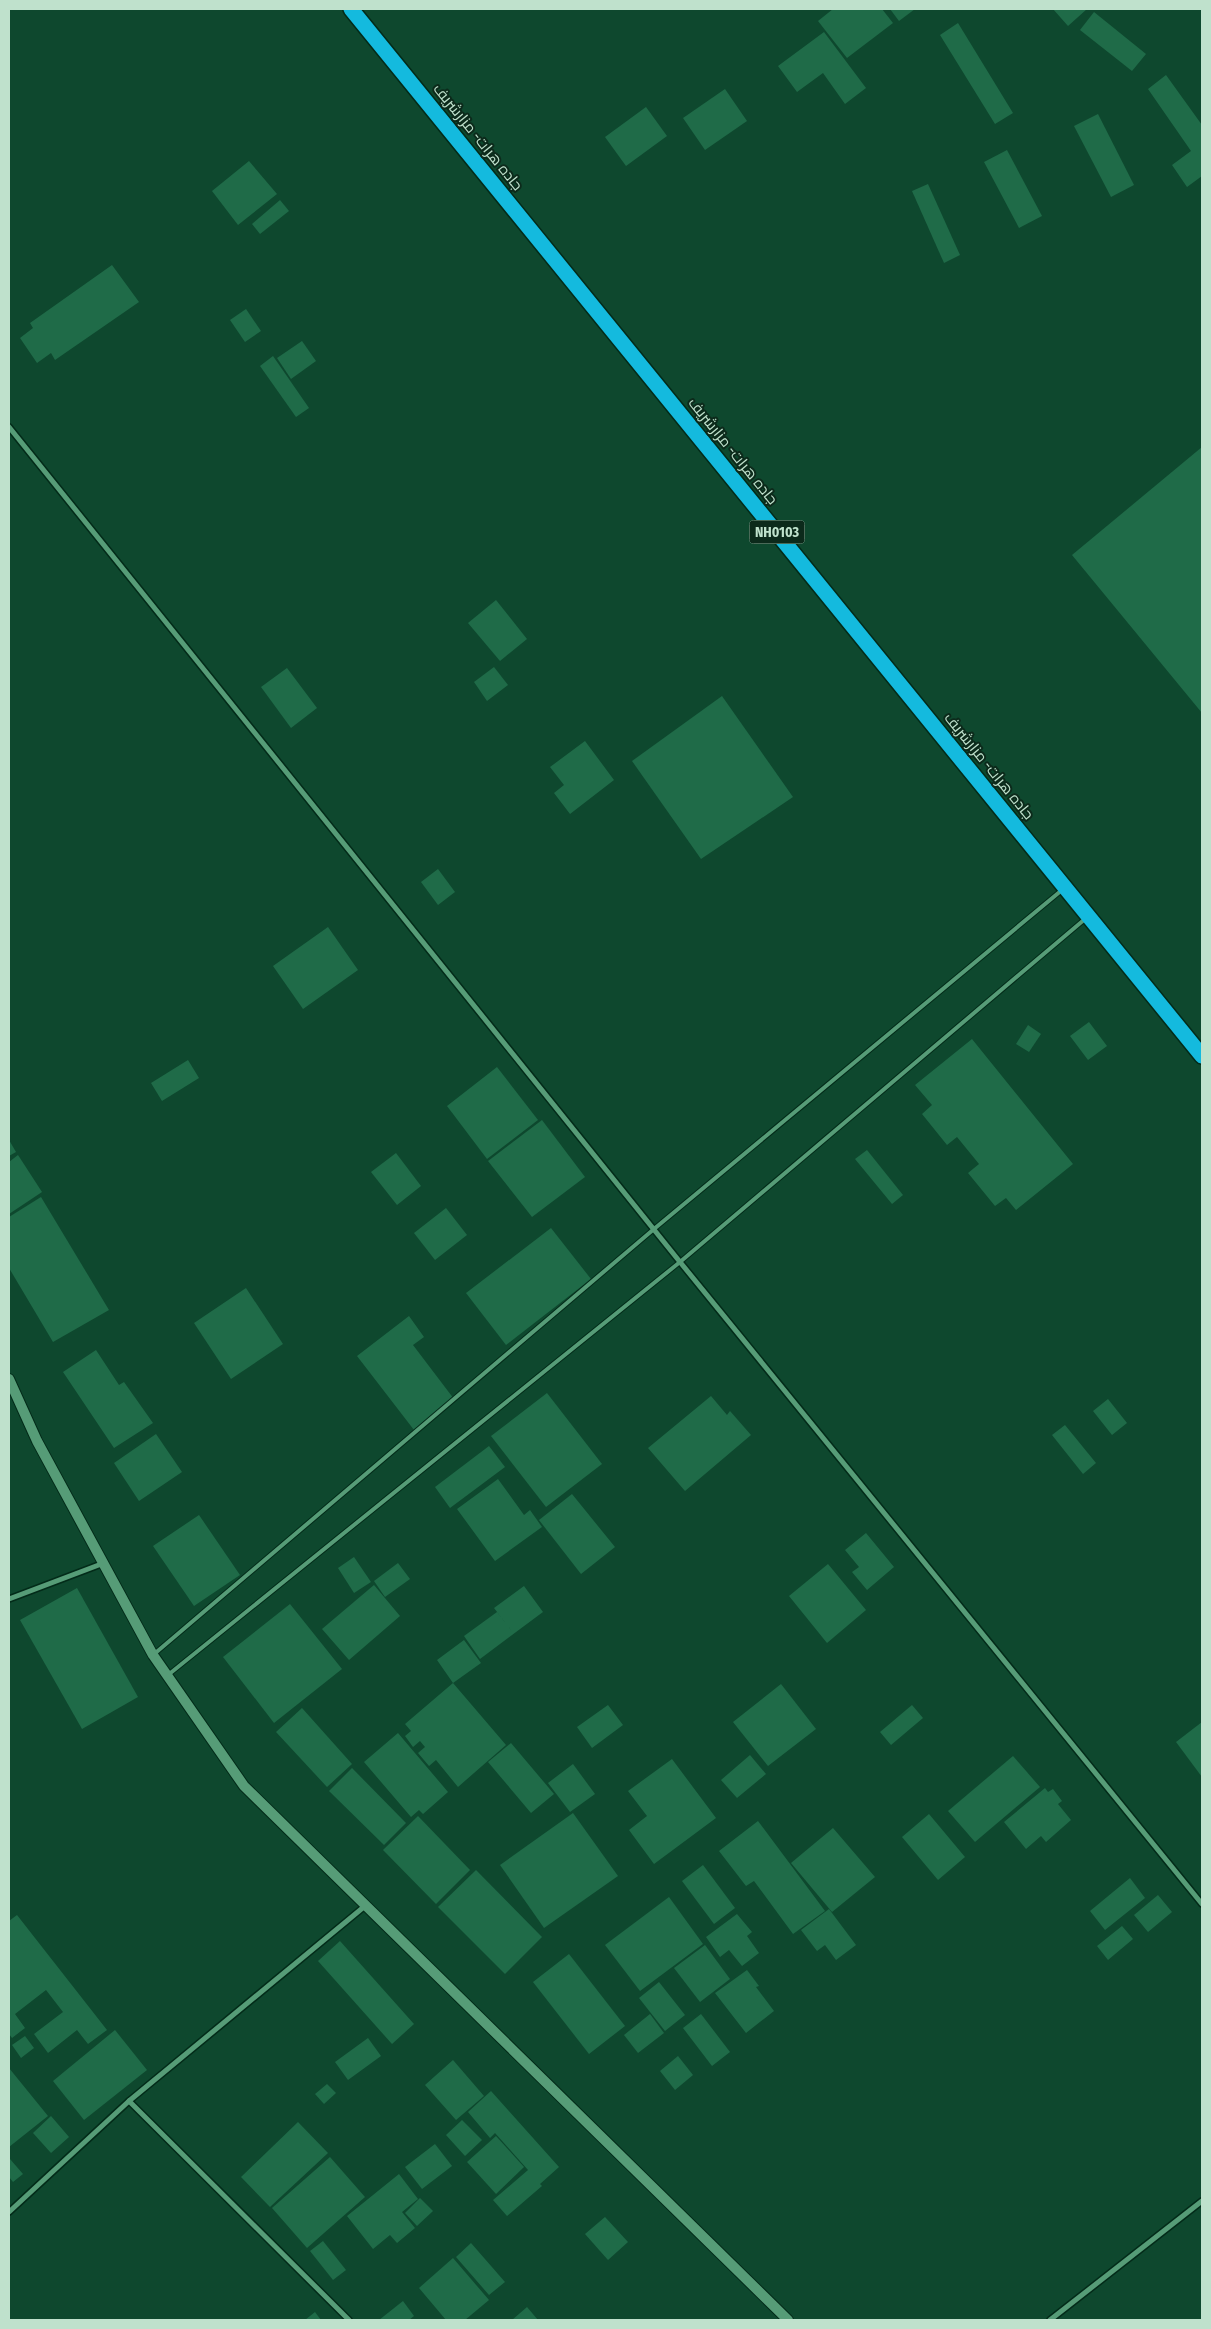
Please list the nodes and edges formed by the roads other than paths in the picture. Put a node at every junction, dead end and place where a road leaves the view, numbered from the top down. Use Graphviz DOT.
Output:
graph roads {
  1 [pos="351,9"];
  2 [pos="9,428"];
  3 [pos="1065,888"];
  4 [pos="1089,916"];
  5 [pos="1202,1056"];
  6 [pos="654,1229"];
  7 [pos="680,1262"];
  8 [pos="9,1379"];
  9 [pos="104,1562"];
  10 [pos="9,1600"];
  11 [pos="154,1655"];
  12 [pos="167,1676"];
  13 [pos="1202,1904"];
  14 [pos="365,1906"];
  15 [pos="129,2101"];
  16 [pos="1202,2201"];
  17 [pos="9,2212"];
  18 [pos="349,2320"];
  19 [pos="788,2320"];
  20 [pos="1050,2320"];
  1 -- 3 [label="highway, جاده هرات- مزارشریف / NH0103"];
  2 -- 6 [label="street"];
  3 -- 4 [label="highway, جاده هرات- مزارشریف / NH0103"];
  3 -- 6 [label="lane"];
  4 -- 5 [label="highway, جاده هرات- مزارشریف / NH0103"];
  4 -- 7 [label="lane"];
  6 -- 7 [label="street"];
  6 -- 11 [label="lane"];
  7 -- 12 [label="lane"];
  7 -- 13 [label="street"];
  8 -- 9 [label="street"];
  9 -- 10 [label="street"];
  9 -- 11 [label="street"];
  11 -- 12 [label="street"];
  12 -- 14 [label="street"];
  14 -- 15 [label="street"];
  14 -- 19 [label="street"];
  15 -- 17 [label="street"];
  15 -- 18 [label="street"];
  16 -- 20 [label="street"];
}
